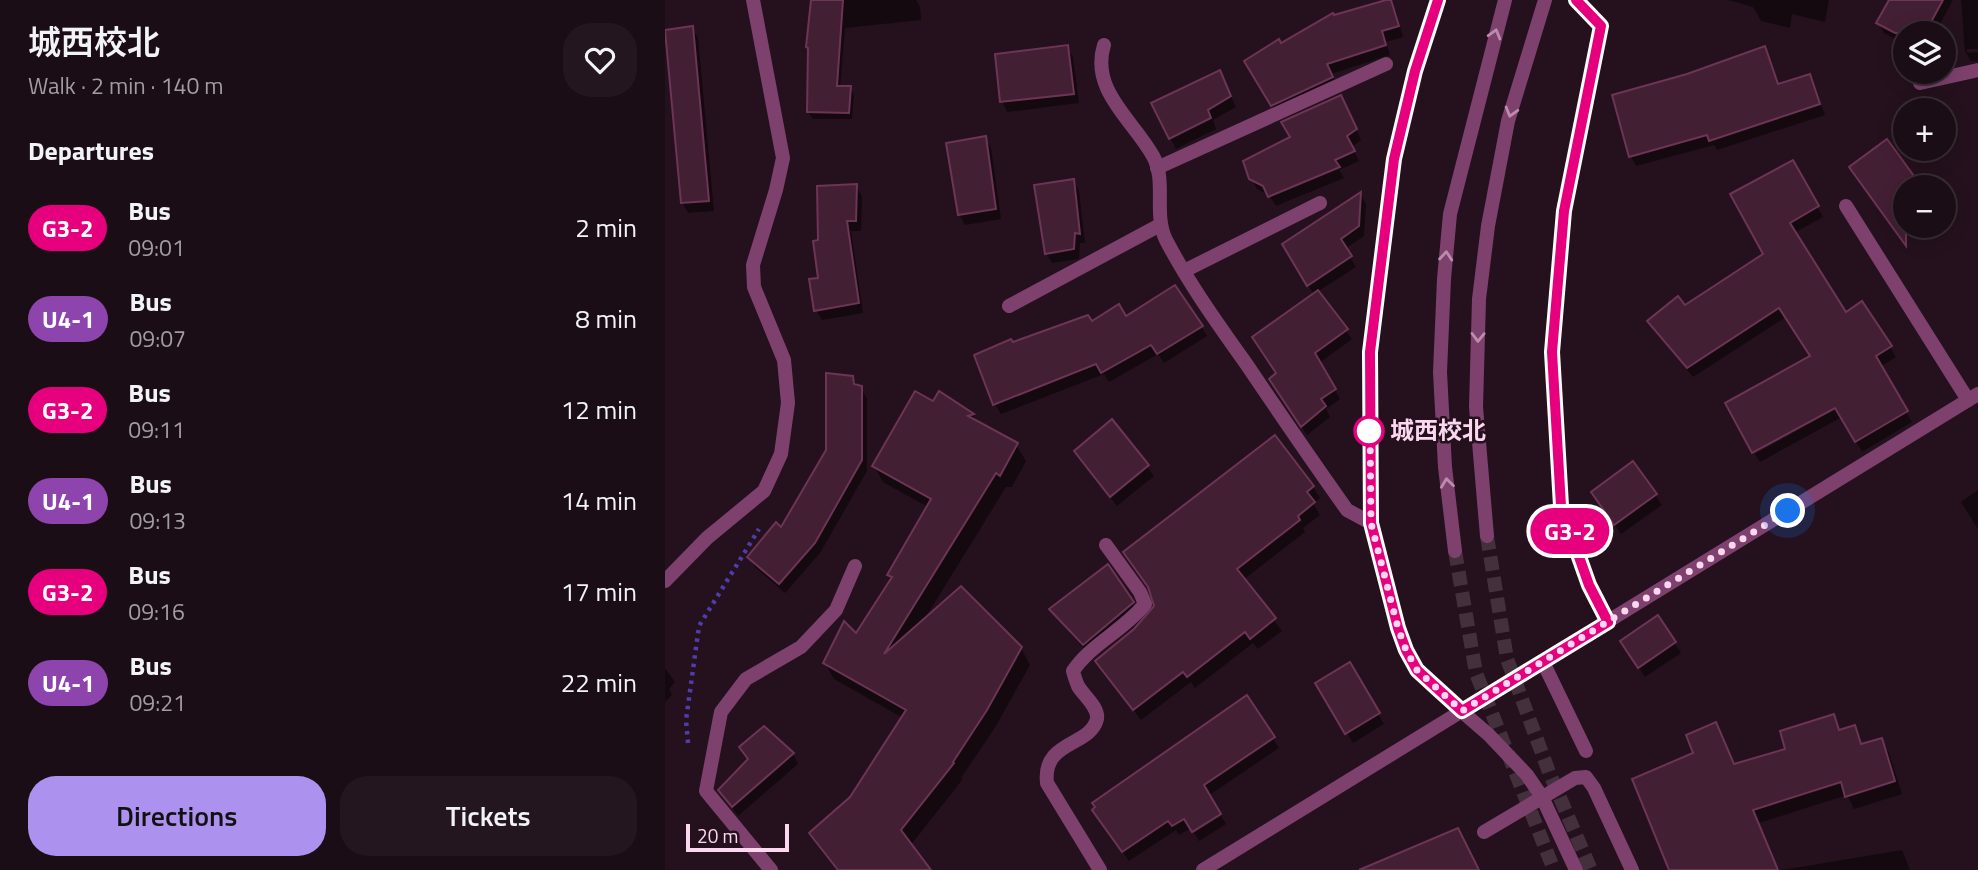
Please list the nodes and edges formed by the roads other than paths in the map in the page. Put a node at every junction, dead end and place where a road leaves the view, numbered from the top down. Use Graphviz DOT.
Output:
graph roads {
  1 [pos="753,0"];
  2 [pos="1438,0"];
  3 [pos="1505,0"];
  4 [pos="1545,0"];
  5 [pos="1576,0"];
  6 [pos="1104,44"];
  7 [pos="1386,65"];
  8 [pos="1978,70"];
  9 [pos="1956,75"];
  10 [pos="1157,168"];
  11 [pos="1320,203"];
  12 [pos="1846,206"];
  13 [pos="1160,225"];
  14 [pos="1184,271"];
  15 [pos="1009,306"];
  16 [pos="1973,397"];
  17 [pos="1371,523"];
  18 [pos="1487,536"];
  19 [pos="1107,545"];
  20 [pos="1455,551"];
  21 [pos="855,566"];
  22 [pos="665,581"];
  23 [pos="1608,622"];
  24 [pos="1543,662"];
  25 [pos="1462,711"];
  26 [pos="1586,751"];
  27 [pos="1542,797"];
  28 [pos="1484,832"];
  29 [pos="771,870"];
  30 [pos="1100,870"];
  31 [pos="1203,870"];
  32 [pos="1576,870"];
  33 [pos="1632,870"];
  1 -- 22 [label="street"];
  2 -- 17 [label="street"];
  20 -- 3 [label="street, one-way"];
  4 -- 18 [label="street, one-way"];
  5 -- 23 [label="street"];
  6 -- 10 [label="street"];
  7 -- 10 [label="street"];
  8 -- 9 [label="street"];
  10 -- 13 [label="street"];
  11 -- 14 [label="street"];
  12 -- 16 [label="street"];
  13 -- 14 [label="street"];
  13 -- 15 [label="street"];
  14 -- 17 [label="street"];
  16 -- 23 [label="street"];
  17 -- 25 [label="street"];
  19 -- 30 [label="street"];
  21 -- 29 [label="street"];
  23 -- 24 [label="street"];
  24 -- 25 [label="street"];
  24 -- 26 [label="street"];
  25 -- 27 [label="street"];
  25 -- 31 [label="street"];
  27 -- 28 [label="street"];
  27 -- 32 [label="street"];
  27 -- 33 [label="street"];
}
